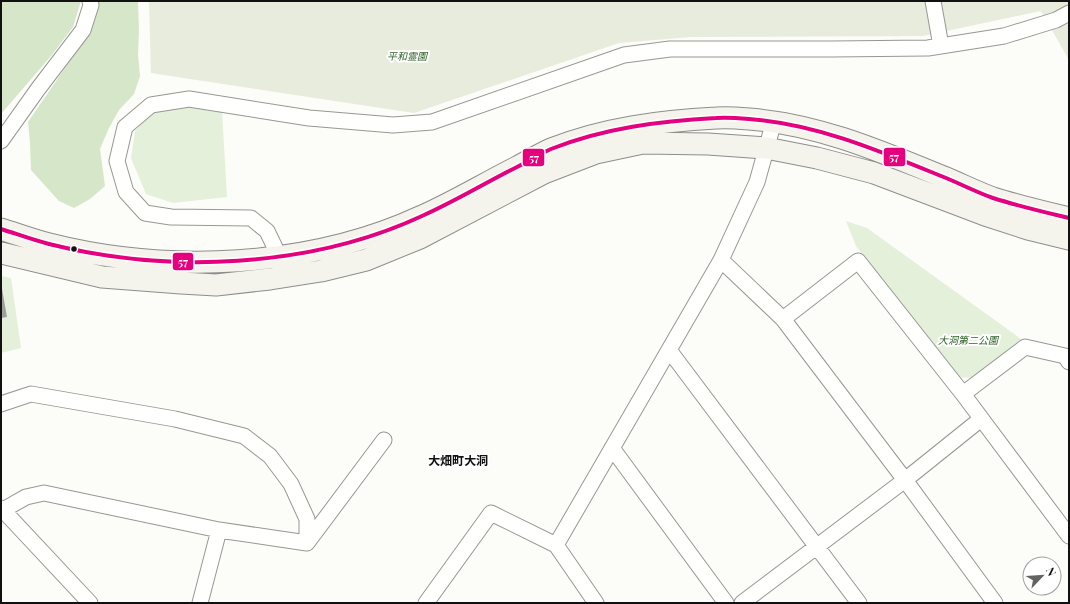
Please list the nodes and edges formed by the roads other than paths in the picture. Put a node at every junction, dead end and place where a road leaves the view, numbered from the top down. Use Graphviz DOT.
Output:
graph roads {
  1 [pos="90,1"];
  2 [pos="933,1"];
  3 [pos="1069,13"];
  4 [pos="941,46"];
  5 [pos="774,121"];
  6 [pos="1,141"];
  7 [pos="766,148"];
  8 [pos="1069,218"];
  9 [pos="1,229"];
  10 [pos="1069,238"];
  11 [pos="1,253"];
  12 [pos="279,256"];
  13 [pos="721,260"];
  14 [pos="784,320"];
  15 [pos="669,350"];
  16 [pos="1069,362"];
  17 [pos="963,394"];
  18 [pos="1,404"];
  19 [pos="981,419"];
  20 [pos="384,440"];
  21 [pos="612,448"];
  22 [pos="905,480"];
  23 [pos="2,509"];
  24 [pos="219,530"];
  25 [pos="1069,536"];
  26 [pos="307,543"];
  27 [pos="556,545"];
  28 [pos="818,547"];
  29 [pos="593,602"];
  30 [pos="90,603"];
  31 [pos="200,603"];
  32 [pos="426,603"];
  33 [pos="726,603"];
  34 [pos="742,603"];
  35 [pos="859,603"];
  36 [pos="995,603"];
  1 -- 6 [label="street"];
  2 -- 4 [label="street"];
  3 -- 4 [label="street"];
  4 -- 12 [label="street"];
  5 -- 7 [label="street"];
  5 -- 8 [label="street"];
  5 -- 12 [label="street"];
  7 -- 10 [label="street"];
  7 -- 11 [label="street"];
  7 -- 13 [label="street"];
  9 -- 12 [label="street"];
  13 -- 14 [label="street"];
  13 -- 15 [label="street"];
  14 -- 17 [label="street"];
  14 -- 22 [label="street"];
  15 -- 21 [label="street"];
  15 -- 28 [label="street"];
  16 -- 17 [label="street"];
  17 -- 19 [label="street"];
  18 -- 26 [label="street"];
  19 -- 22 [label="street"];
  19 -- 25 [label="street"];
  20 -- 26 [label="street"];
  21 -- 27 [label="street"];
  21 -- 33 [label="street"];
  22 -- 28 [label="street"];
  22 -- 36 [label="street"];
  23 -- 24 [label="street"];
  23 -- 30 [label="street"];
  24 -- 26 [label="street"];
  24 -- 31 [label="street"];
  27 -- 29 [label="street"];
  27 -- 32 [label="street"];
  28 -- 34 [label="street"];
  28 -- 35 [label="street"];
}
